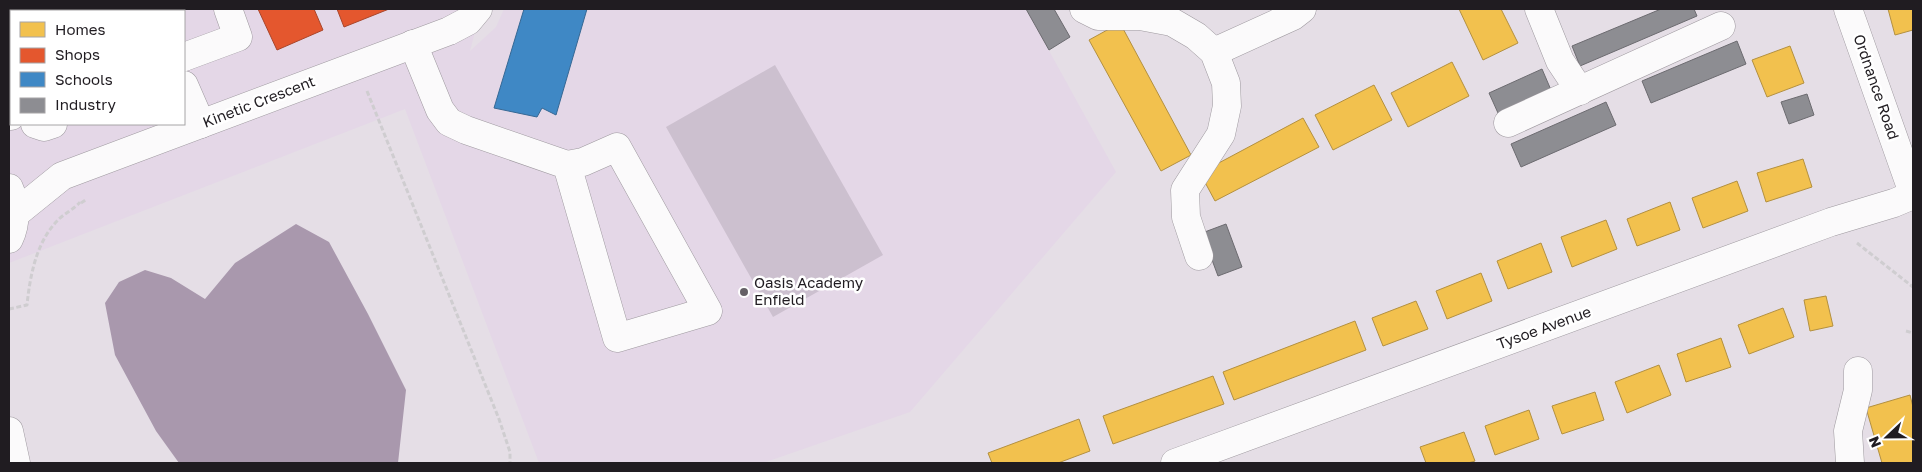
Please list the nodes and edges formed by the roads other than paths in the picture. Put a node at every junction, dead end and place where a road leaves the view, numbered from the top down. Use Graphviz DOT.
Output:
graph roads {
  1 [pos="228,9"];
  2 [pos="478,9"];
  3 [pos="1084,9"];
  4 [pos="1302,9"];
  5 [pos="1539,9"];
  6 [pos="1848,9"];
  7 [pos="1721,26"];
  8 [pos="413,44"];
  9 [pos="1214,52"];
  10 [pos="185,57"];
  11 [pos="185,87"];
  12 [pos="1580,91"];
  13 [pos="1508,123"];
  14 [pos="201,124"];
  15 [pos="38,125"];
  16 [pos="50,125"];
  17 [pos="567,165"];
  18 [pos="1913,194"];
  19 [pos="11,214"];
  20 [pos="1198,256"];
  21 [pos="1858,371"];
  22 [pos="9,431"];
  23 [pos="16,463"];
  24 [pos="1175,463"];
  25 [pos="1850,463"];
  1 -- 10 [label="street"];
  2 -- 8 [label="street, Kinetic Crescent"];
  3 -- 9 [label="street"];
  4 -- 9 [label="street"];
  5 -- 12 [label="street"];
  6 -- 18 [label="street, Ordnance Road"];
  7 -- 12 [label="street"];
  8 -- 14 [label="street, Kinetic Crescent"];
  8 -- 17 [label="street"];
  9 -- 20 [label="street"];
  11 -- 14 [label="street"];
  12 -- 13 [label="street"];
  14 -- 19 [label="street, Kinetic Crescent"];
  15 -- 16 [label="street"];
  17 -- 17 [label="street"];
  18 -- 24 [label="street, Tysoe Avenue"];
  21 -- 25 [label="street"];
  22 -- 23 [label="street"];
}
